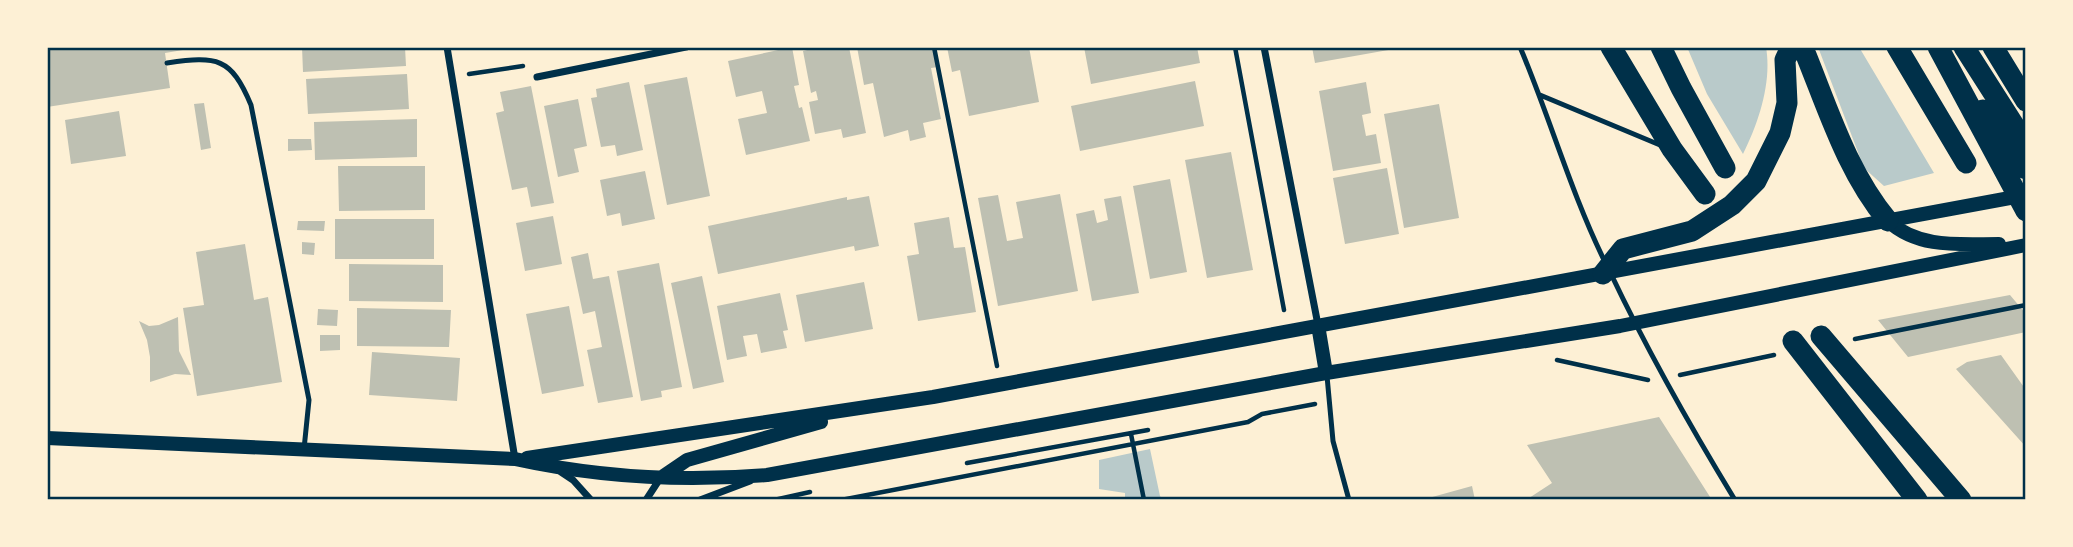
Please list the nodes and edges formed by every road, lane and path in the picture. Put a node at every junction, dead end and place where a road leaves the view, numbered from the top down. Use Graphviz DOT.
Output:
graph roads {
  1 [pos="447,47"];
  2 [pos="686,47"];
  3 [pos="934,47"];
  4 [pos="1235,47"];
  5 [pos="1264,47"];
  6 [pos="1520,47"];
  7 [pos="1611,47"];
  8 [pos="1661,47"];
  9 [pos="1791,47"];
  10 [pos="1799,47"];
  11 [pos="1897,47"];
  12 [pos="1939,47"];
  13 [pos="1964,47"];
  14 [pos="1993,47"];
  15 [pos="167,63"];
  16 [pos="452,76"];
  17 [pos="537,77"];
  18 [pos="1540,95"];
  19 [pos="2026,101"];
  20 [pos="2026,144"];
  21 [pos="1672,149"];
  22 [pos="1966,163"];
  23 [pos="1726,168"];
  24 [pos="2026,169"];
  25 [pos="2026,195"];
  26 [pos="1699,198"];
  27 [pos="2026,211"];
  28 [pos="1888,221"];
  29 [pos="2026,245"];
  30 [pos="1598,275"];
  31 [pos="1279,276"];
  32 [pos="1318,324"];
  33 [pos="1821,336"];
  34 [pos="1793,341"];
  35 [pos="1856,353"];
  36 [pos="1554,359"];
  37 [pos="1326,373"];
  38 [pos="1651,381"];
  39 [pos="1000,383"];
  40 [pos="1875,398"];
  41 [pos="1329,400"];
  42 [pos="890,404"];
  43 [pos="1131,434"];
  44 [pos="47,438"];
  45 [pos="1132,445"];
  46 [pos="304,449"];
  47 [pos="515,459"];
  48 [pos="550,467"];
  49 [pos="767,475"];
  50 [pos="662,477"];
  51 [pos="591,500"];
  52 [pos="646,500"];
  53 [pos="700,500"];
  54 [pos="841,500"];
  55 [pos="1144,500"];
  56 [pos="1349,500"];
  57 [pos="1735,500"];
  58 [pos="1917,500"];
  59 [pos="1961,500"];
  1 -- 16 [label="street"];
  2 -- 17 [label="street"];
  3 -- 39 [label="path"];
  4 -- 31 [label="path"];
  5 -- 32 [label="street"];
  6 -- 18 [label="lane"];
  7 -- 21 [label="highway"];
  8 -- 23 [label="highway"];
  9 -- 30 [label="highway"];
  10 -- 28 [label="highway"];
  11 -- 22 [label="highway"];
  12 -- 24 [label="highway"];
  12 -- 27 [label="highway"];
  13 -- 20 [label="highway"];
  14 -- 19 [label="highway"];
  15 -- 46 [label="lane"];
  16 -- 17 [label="path"];
  16 -- 47 [label="street"];
  18 -- 21 [label="lane"];
  18 -- 57 [label="lane"];
  21 -- 26 [label="highway"];
  25 -- 28 [label="main road"];
  28 -- 29 [label="main road"];
  28 -- 30 [label="main road"];
  29 -- 37 [label="main road"];
  30 -- 32 [label="main road"];
  32 -- 37 [label="main road"];
  32 -- 39 [label="main road"];
  33 -- 40 [label="highway"];
  34 -- 58 [label="highway"];
  35 -- 40 [label="highway"];
  36 -- 38 [label="path"];
  37 -- 41 [label="lane"];
  37 -- 49 [label="main road"];
  39 -- 42 [label="main road"];
  40 -- 59 [label="highway"];
  41 -- 45 [label="path"];
  41 -- 56 [label="lane"];
  42 -- 47 [label="main road"];
  42 -- 50 [label="main road"];
  43 -- 45 [label="path"];
  44 -- 46 [label="main road"];
  45 -- 54 [label="path"];
  45 -- 55 [label="path"];
  46 -- 47 [label="main road"];
  47 -- 48 [label="main road"];
  48 -- 50 [label="main road"];
  48 -- 51 [label="street"];
  49 -- 50 [label="main road"];
  49 -- 53 [label="street"];
  50 -- 52 [label="street"];
}
